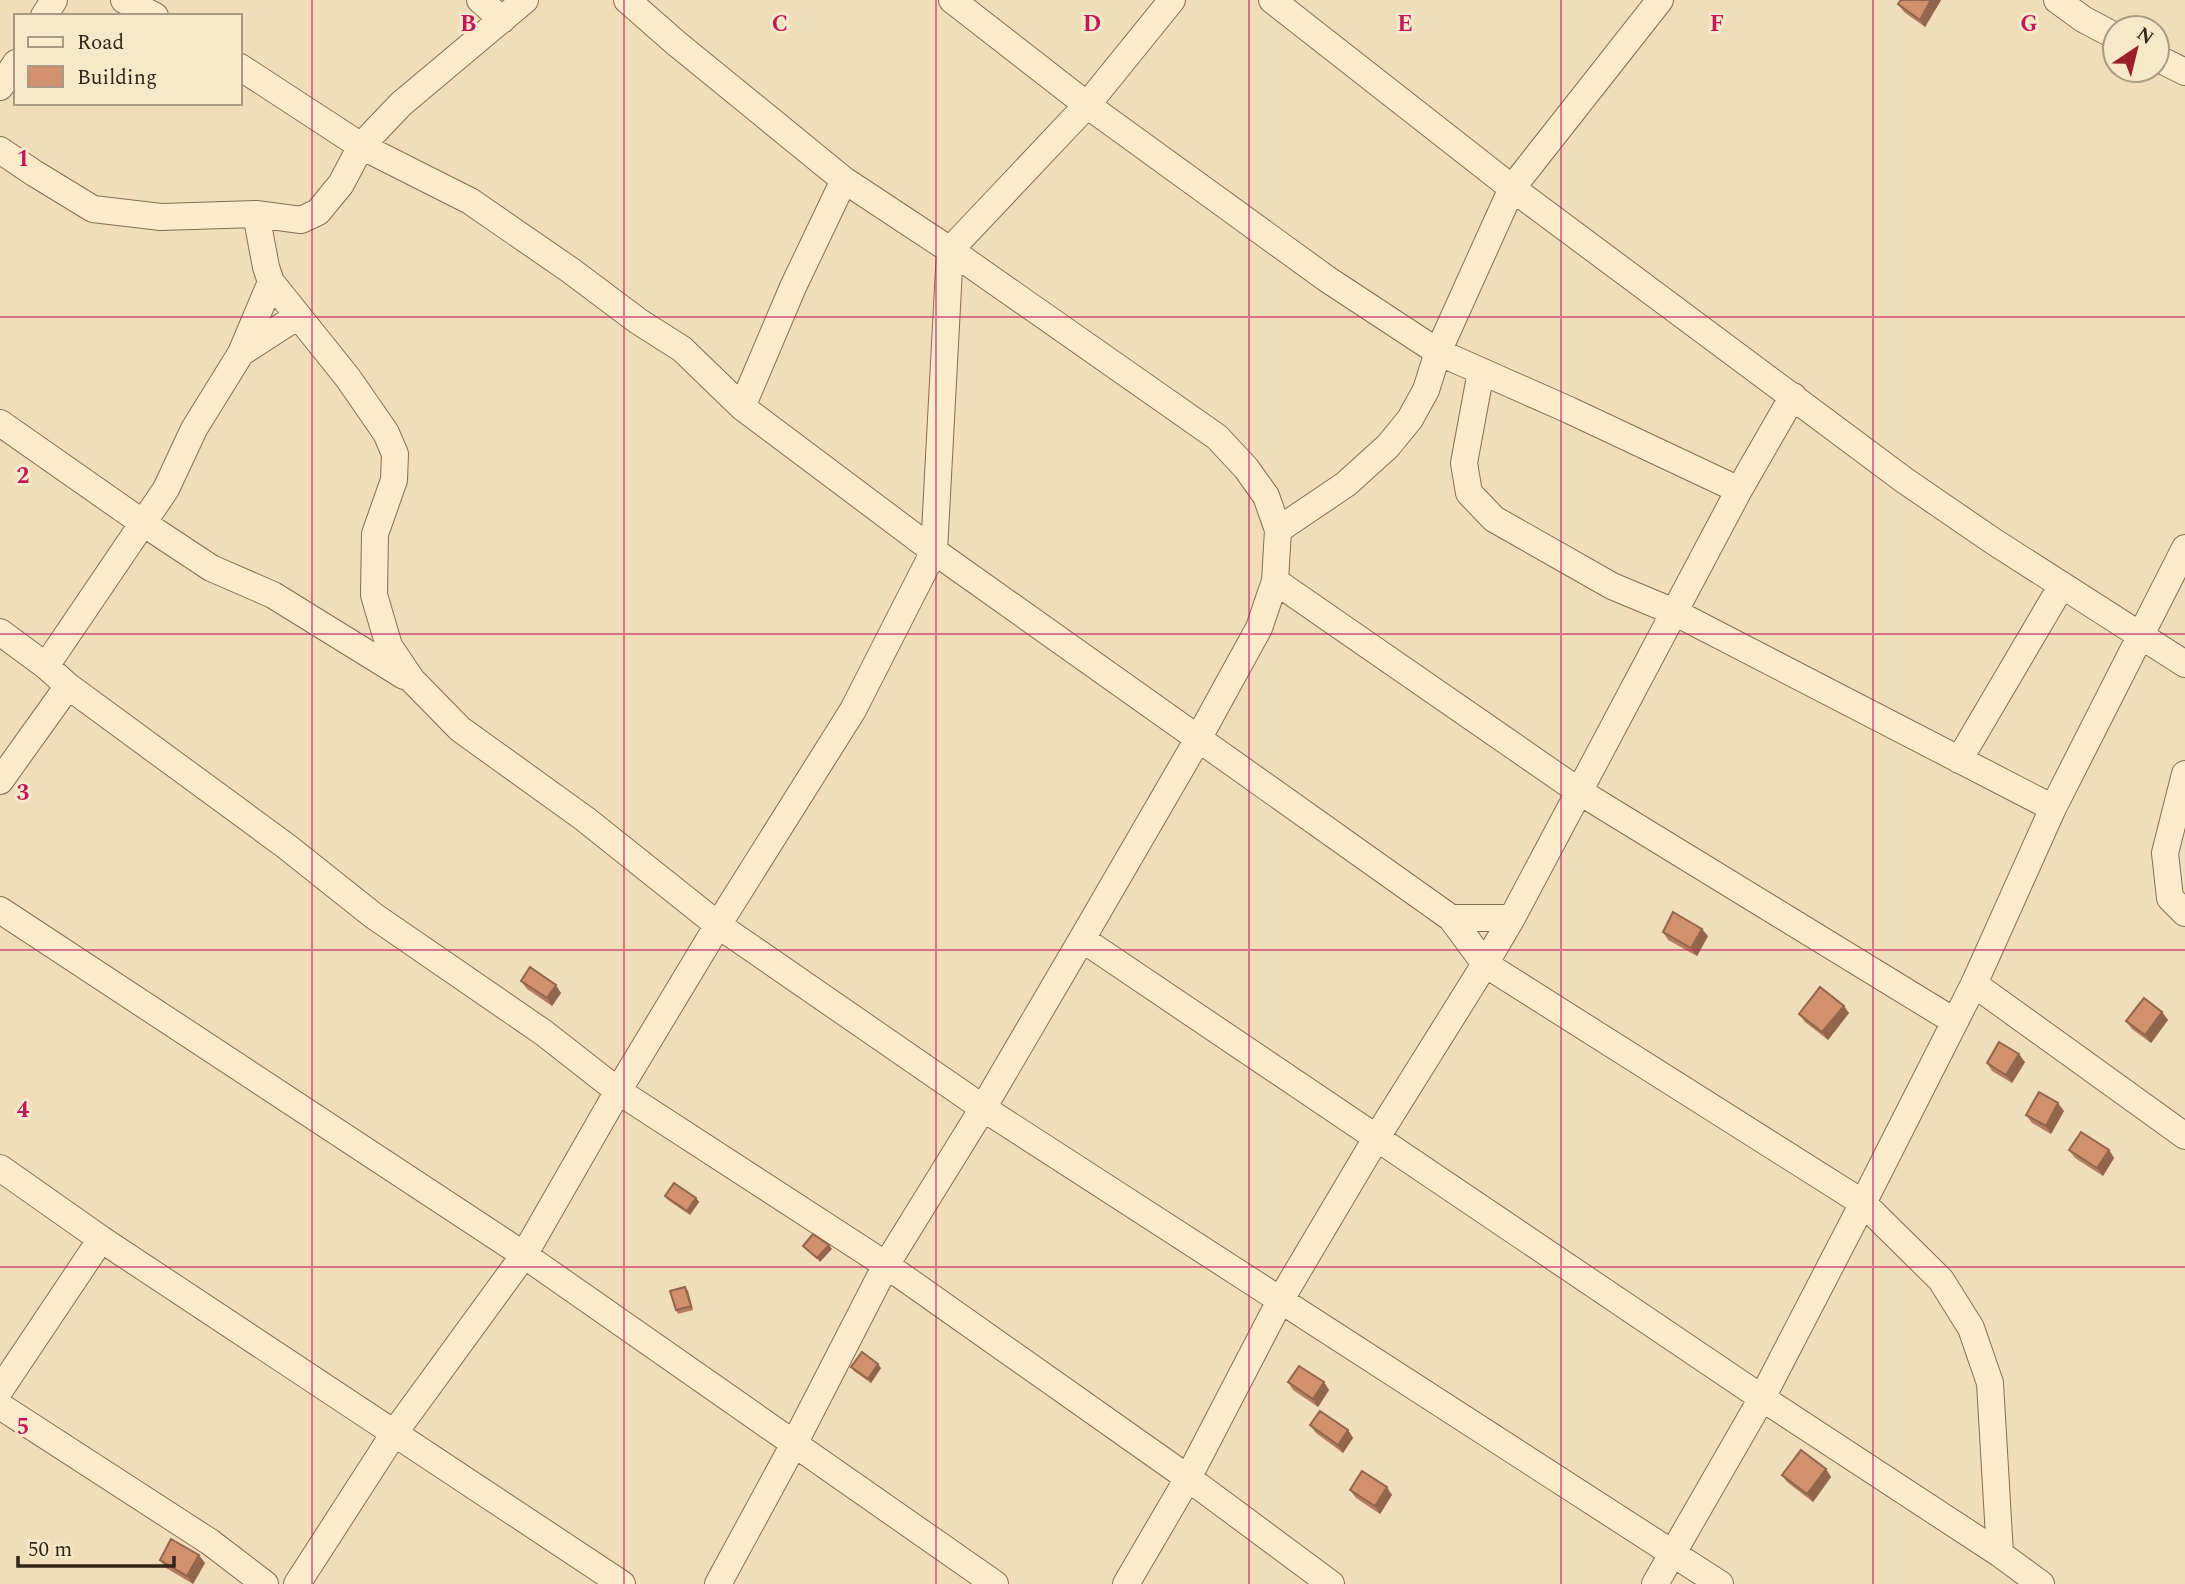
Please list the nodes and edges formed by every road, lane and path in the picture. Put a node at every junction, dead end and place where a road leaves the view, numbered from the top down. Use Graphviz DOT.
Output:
graph roads {
  1 [pos="124,0"];
  2 [pos="480,0"];
  3 [pos="525,0"];
  4 [pos="627,0"];
  5 [pos="951,0"];
  6 [pos="1172,0"];
  7 [pos="1272,0"];
  8 [pos="1660,0"];
  9 [pos="2057,0"];
  10 [pos="151,14"];
  11 [pos="502,20"];
  12 [pos="2101,29"];
  13 [pos="14,66"];
  14 [pos="242,68"];
  15 [pos="0,87"];
  16 [pos="1087,105"];
  17 [pos="361,146"];
  18 [pos="0,150"];
  19 [pos="844,180"];
  20 [pos="1512,188"];
  21 [pos="256,214"];
  22 [pos="950,250"];
  23 [pos="271,282"];
  24 [pos="298,316"];
  25 [pos="1438,352"];
  26 [pos="242,353"];
  27 [pos="1481,371"];
  28 [pos="1793,396"];
  29 [pos="742,407"];
  30 [pos="0,423"];
  31 [pos="1738,490"];
  32 [pos="143,523"];
  33 [pos="1278,530"];
  34 [pos="2185,548"];
  35 [pos="934,551"];
  36 [pos="1275,581"];
  37 [pos="2062,584"];
  38 [pos="1674,612"];
  39 [pos="0,632"];
  40 [pos="2140,635"];
  41 [pos="2185,664"];
  42 [pos="46,666"];
  43 [pos="412,680"];
  44 [pos="68,685"];
  45 [pos="1198,739"];
  46 [pos="1959,760"];
  47 [pos="2185,774"];
  48 [pos="0,781"];
  49 [pos="1580,792"];
  50 [pos="2053,808"];
  51 [pos="0,910"];
  52 [pos="2185,913"];
  53 [pos="1451,918"];
  54 [pos="1512,918"];
  55 [pos="718,925"];
  56 [pos="1082,939"];
  57 [pos="1485,964"];
  58 [pos="1974,984"];
  59 [pos="1954,1021"];
  60 [pos="618,1091"];
  61 [pos="983,1108"];
  62 [pos="2185,1136"];
  63 [pos="1377,1137"];
  64 [pos="0,1168"];
  65 [pos="1863,1203"];
  66 [pos="101,1239"];
  67 [pos="524,1255"];
  68 [pos="886,1265"];
  69 [pos="1281,1299"];
  70 [pos="0,1390"];
  71 [pos="1762,1398"];
  72 [pos="0,1406"];
  73 [pos="395,1432"];
  74 [pos="794,1444"];
  75 [pos="1188,1478"];
  76 [pos="1671,1553"];
  77 [pos="2000,1554"];
  78 [pos="2037,1582"];
  79 [pos="265,1584"];
  80 [pos="298,1584"];
  81 [pos="622,1584"];
  82 [pos="718,1584"];
  83 [pos="995,1584"];
  84 [pos="1126,1584"];
  85 [pos="1331,1584"];
  86 [pos="1655,1584"];
  87 [pos="1720,1584"];
  1 -- 10 [label="street"];
  2 -- 11 [label="street"];
  3 -- 11 [label="street"];
  4 -- 19 [label="street"];
  5 -- 16 [label="street"];
  6 -- 16 [label="street"];
  7 -- 20 [label="street"];
  8 -- 20 [label="street"];
  9 -- 12 [label="street"];
  11 -- 17 [label="street"];
  13 -- 15 [label="street"];
  14 -- 17 [label="street"];
  16 -- 22 [label="street"];
  16 -- 25 [label="street"];
  17 -- 21 [label="street"];
  17 -- 29 [label="street"];
  18 -- 21 [label="street"];
  19 -- 22 [label="street"];
  19 -- 29 [label="street"];
  20 -- 25 [label="street"];
  20 -- 28 [label="street"];
  21 -- 23 [label="street"];
  22 -- 33 [label="street"];
  22 -- 35 [label="street"];
  23 -- 24 [label="street"];
  23 -- 26 [label="street"];
  24 -- 26 [label="street"];
  24 -- 43 [label="street"];
  25 -- 27 [label="street"];
  25 -- 33 [label="street"];
  26 -- 32 [label="street"];
  27 -- 31 [label="street"];
  27 -- 38 [label="street"];
  28 -- 31 [label="street"];
  28 -- 37 [label="street"];
  29 -- 35 [label="street"];
  30 -- 32 [label="street"];
  31 -- 38 [label="street"];
  32 -- 42 [label="street"];
  32 -- 43 [label="street"];
  33 -- 36 [label="street"];
  34 -- 40 [label="street"];
  35 -- 45 [label="street"];
  35 -- 55 [label="street"];
  36 -- 45 [label="street"];
  36 -- 49 [label="street"];
  37 -- 40 [label="street"];
  37 -- 46 [label="street"];
  38 -- 46 [label="street"];
  38 -- 49 [label="street"];
  39 -- 42 [label="street"];
  40 -- 41 [label="street"];
  40 -- 50 [label="street"];
  42 -- 44 [label="street"];
  43 -- 55 [label="street"];
  44 -- 48 [label="street"];
  44 -- 60 [label="street"];
  45 -- 53 [label="street"];
  45 -- 56 [label="street"];
  46 -- 50 [label="street"];
  47 -- 52 [label="street"];
  49 -- 54 [label="street"];
  49 -- 59 [label="street"];
  50 -- 58 [label="street"];
  51 -- 67 [label="street"];
  53 -- 54 [label="street"];
  53 -- 57 [label="street"];
  54 -- 57 [label="street"];
  55 -- 60 [label="street"];
  55 -- 61 [label="street"];
  56 -- 61 [label="street"];
  56 -- 63 [label="street"];
  57 -- 63 [label="street"];
  57 -- 65 [label="street"];
  58 -- 59 [label="street"];
  58 -- 62 [label="street"];
  59 -- 65 [label="street"];
  60 -- 67 [label="street"];
  60 -- 68 [label="street"];
  61 -- 68 [label="street"];
  61 -- 69 [label="street"];
  63 -- 69 [label="street"];
  63 -- 71 [label="street"];
  64 -- 66 [label="street"];
  65 -- 71 [label="street"];
  65 -- 77 [label="street"];
  66 -- 70 [label="street"];
  66 -- 73 [label="street"];
  67 -- 73 [label="street"];
  67 -- 74 [label="street"];
  68 -- 74 [label="street"];
  68 -- 75 [label="street"];
  69 -- 75 [label="street"];
  69 -- 76 [label="street"];
  71 -- 76 [label="street"];
  71 -- 77 [label="street"];
  72 -- 79 [label="street"];
  73 -- 80 [label="street"];
  73 -- 81 [label="street"];
  74 -- 82 [label="street"];
  74 -- 83 [label="street"];
  75 -- 84 [label="street"];
  75 -- 85 [label="street"];
  76 -- 86 [label="street"];
  76 -- 87 [label="street"];
  77 -- 78 [label="street"];
}
